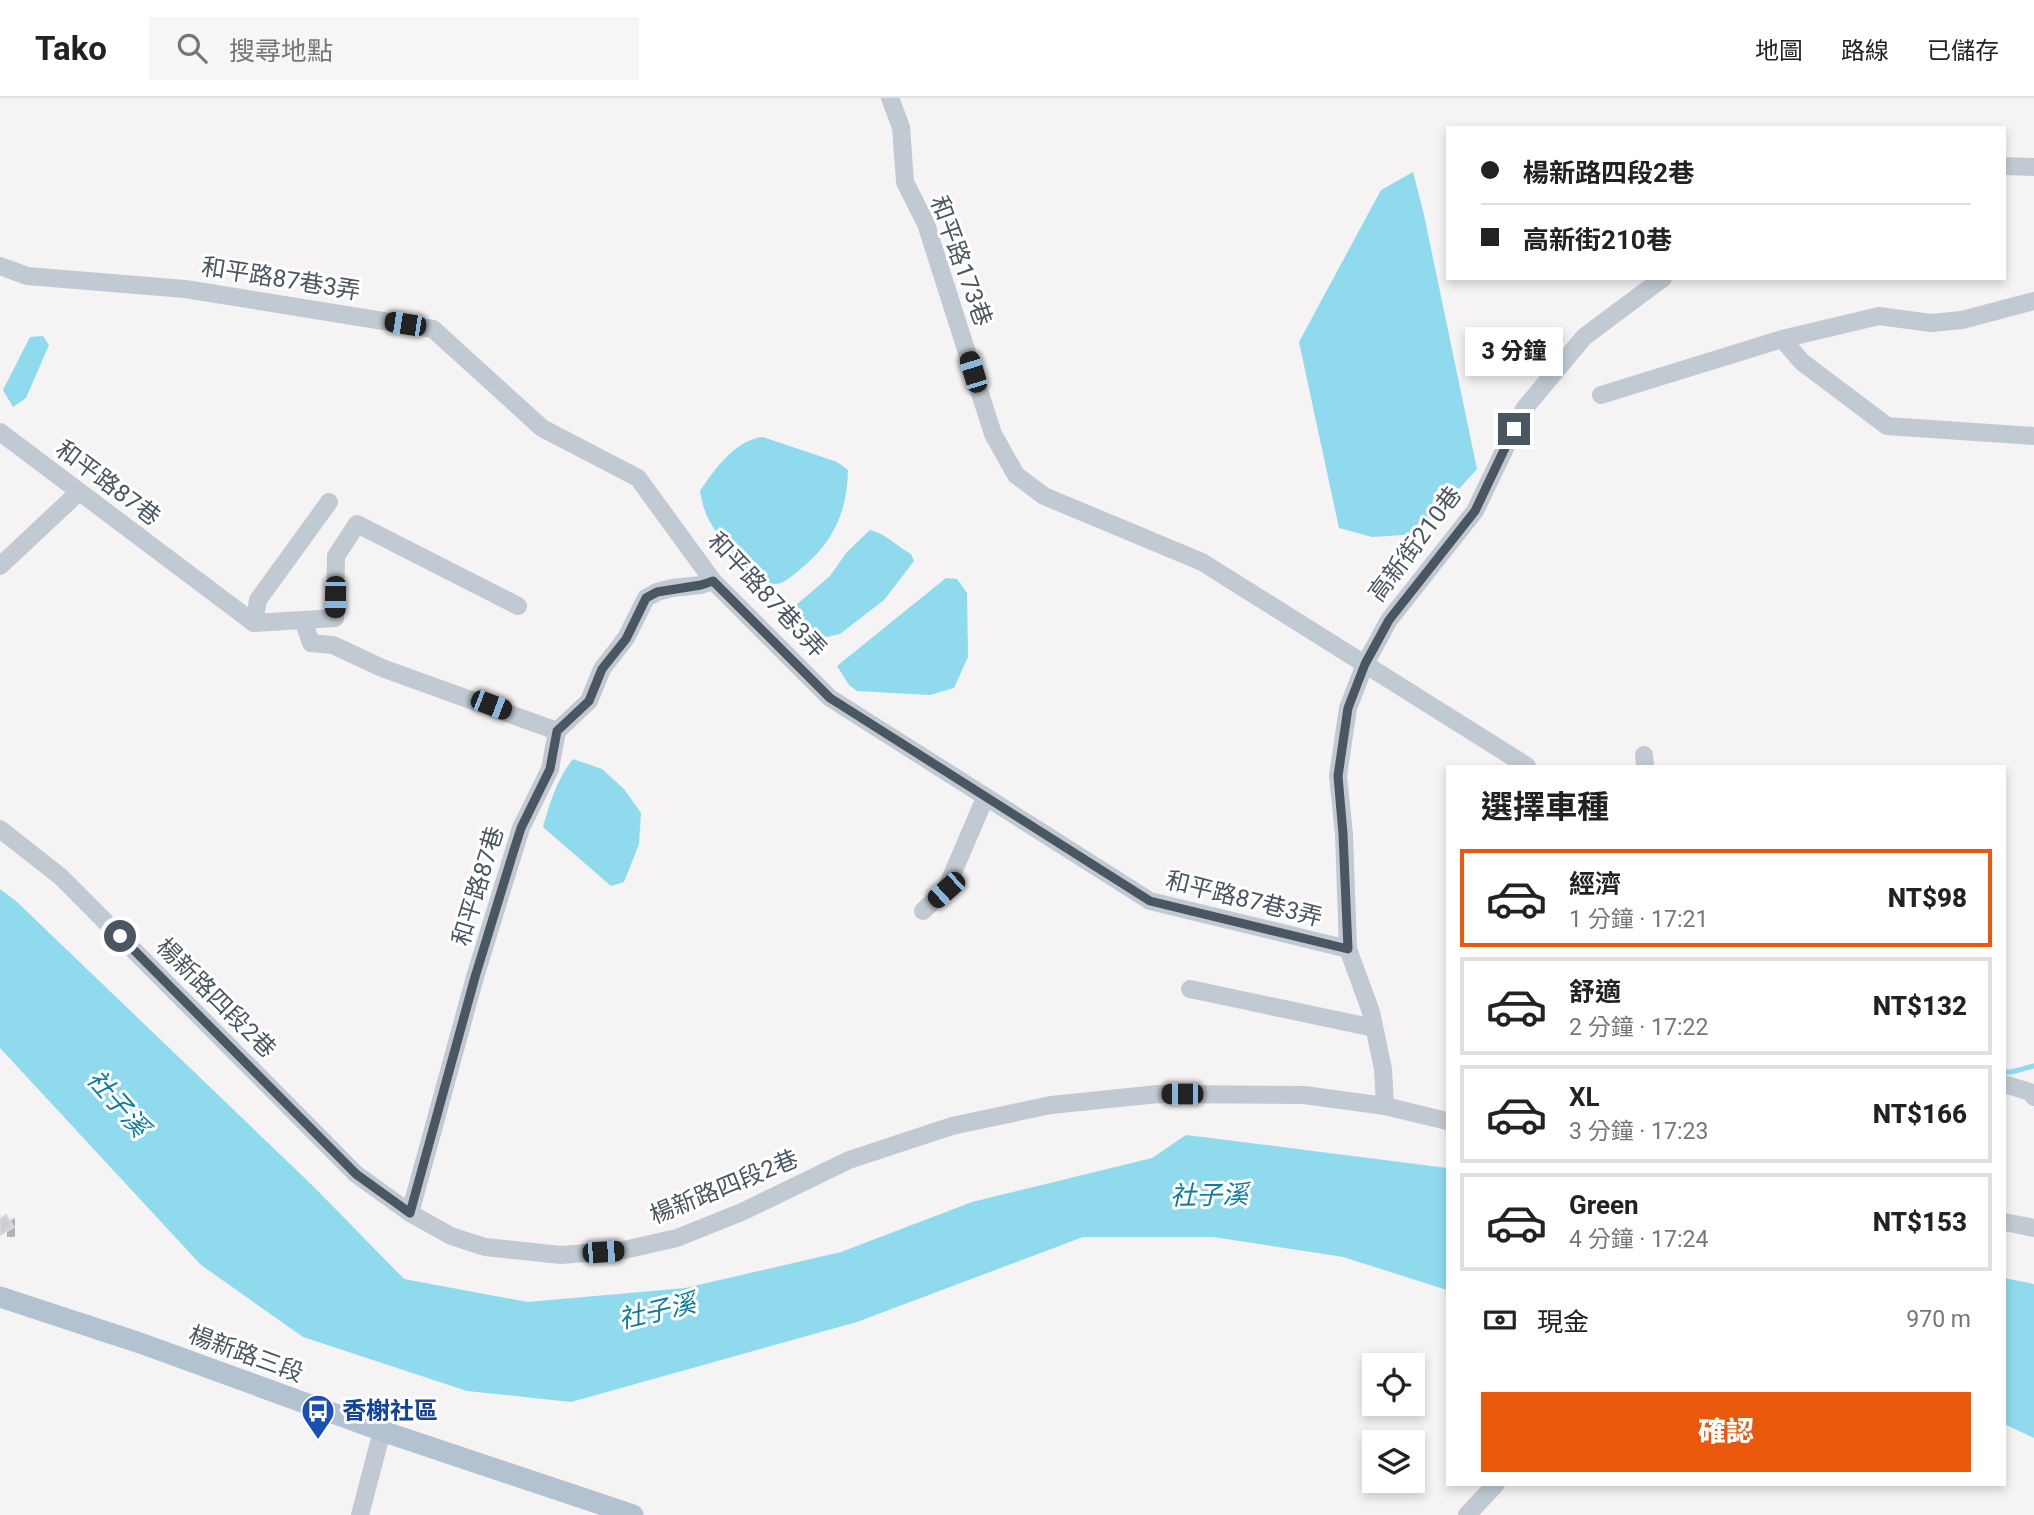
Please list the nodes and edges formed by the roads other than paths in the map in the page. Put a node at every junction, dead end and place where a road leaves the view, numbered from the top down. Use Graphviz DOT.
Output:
graph roads {
  1 [pos="890,98"];
  2 [pos="2006,166"];
  3 [pos="2034,167"];
  4 [pos="0,266"];
  5 [pos="1660,280"];
  6 [pos="2034,301"];
  7 [pos="1782,339"];
  8 [pos="1601,395"];
  9 [pos="0,432"];
  10 [pos="2034,436"];
  11 [pos="79,492"];
  12 [pos="328,502"];
  13 [pos="0,566"];
  14 [pos="713,581"];
  15 [pos="518,606"];
  16 [pos="303,620"];
  17 [pos="254,623"];
  18 [pos="1365,664"];
  19 [pos="557,731"];
  20 [pos="1525,765"];
  21 [pos="985,798"];
  22 [pos="0,829"];
  23 [pos="923,911"];
  24 [pos="1348,949"];
  25 [pos="1190,989"];
  26 [pos="1374,1028"];
  27 [pos="2006,1085"];
  28 [pos="2034,1097"];
  29 [pos="1385,1105"];
  30 [pos="1446,1121"];
  31 [pos="410,1213"];
  32 [pos="2006,1222"];
  33 [pos="2034,1228"];
  34 [pos="0,1297"];
  35 [pos="382,1431"];
  36 [pos="1494,1486"];
  37 [pos="360,1515"];
  38 [pos="633,1515"];
  39 [pos="1467,1515"];
  1 -- 18 [label="street, 和平路173巷"];
  2 -- 3 [label="street"];
  4 -- 14 [label="street, 和平路87巷3弄"];
  5 -- 18 [label="street, 高新街210巷"];
  6 -- 7 [label="street"];
  7 -- 8 [label="street"];
  7 -- 10 [label="street"];
  9 -- 11 [label="street, 和平路87巷"];
  11 -- 13 [label="street"];
  11 -- 17 [label="street, 和平路87巷"];
  12 -- 17 [label="street"];
  14 -- 19 [label="street"];
  14 -- 21 [label="street, 和平路87巷3弄"];
  15 -- 16 [label="street"];
  16 -- 17 [label="street"];
  16 -- 19 [label="street"];
  18 -- 20 [label="street"];
  18 -- 24 [label="street, 高新街210巷"];
  19 -- 31 [label="street, 和平路87巷"];
  21 -- 23 [label="street"];
  21 -- 24 [label="street, 和平路87巷3弄"];
  22 -- 31 [label="street, 楊新路四段2巷"];
  24 -- 26 [label="street, 高新街210巷"];
  25 -- 26 [label="street"];
  26 -- 29 [label="street, 高新街210巷"];
  27 -- 28 [label="street"];
  29 -- 30 [label="street, 楊新路四段2巷"];
  29 -- 31 [label="street, 楊新路四段2巷"];
  32 -- 33 [label="street"];
  34 -- 35 [label="main road, 楊新路三段"];
  35 -- 37 [label="street"];
  35 -- 38 [label="main road, 楊新路三段"];
  36 -- 39 [label="street"];
}
